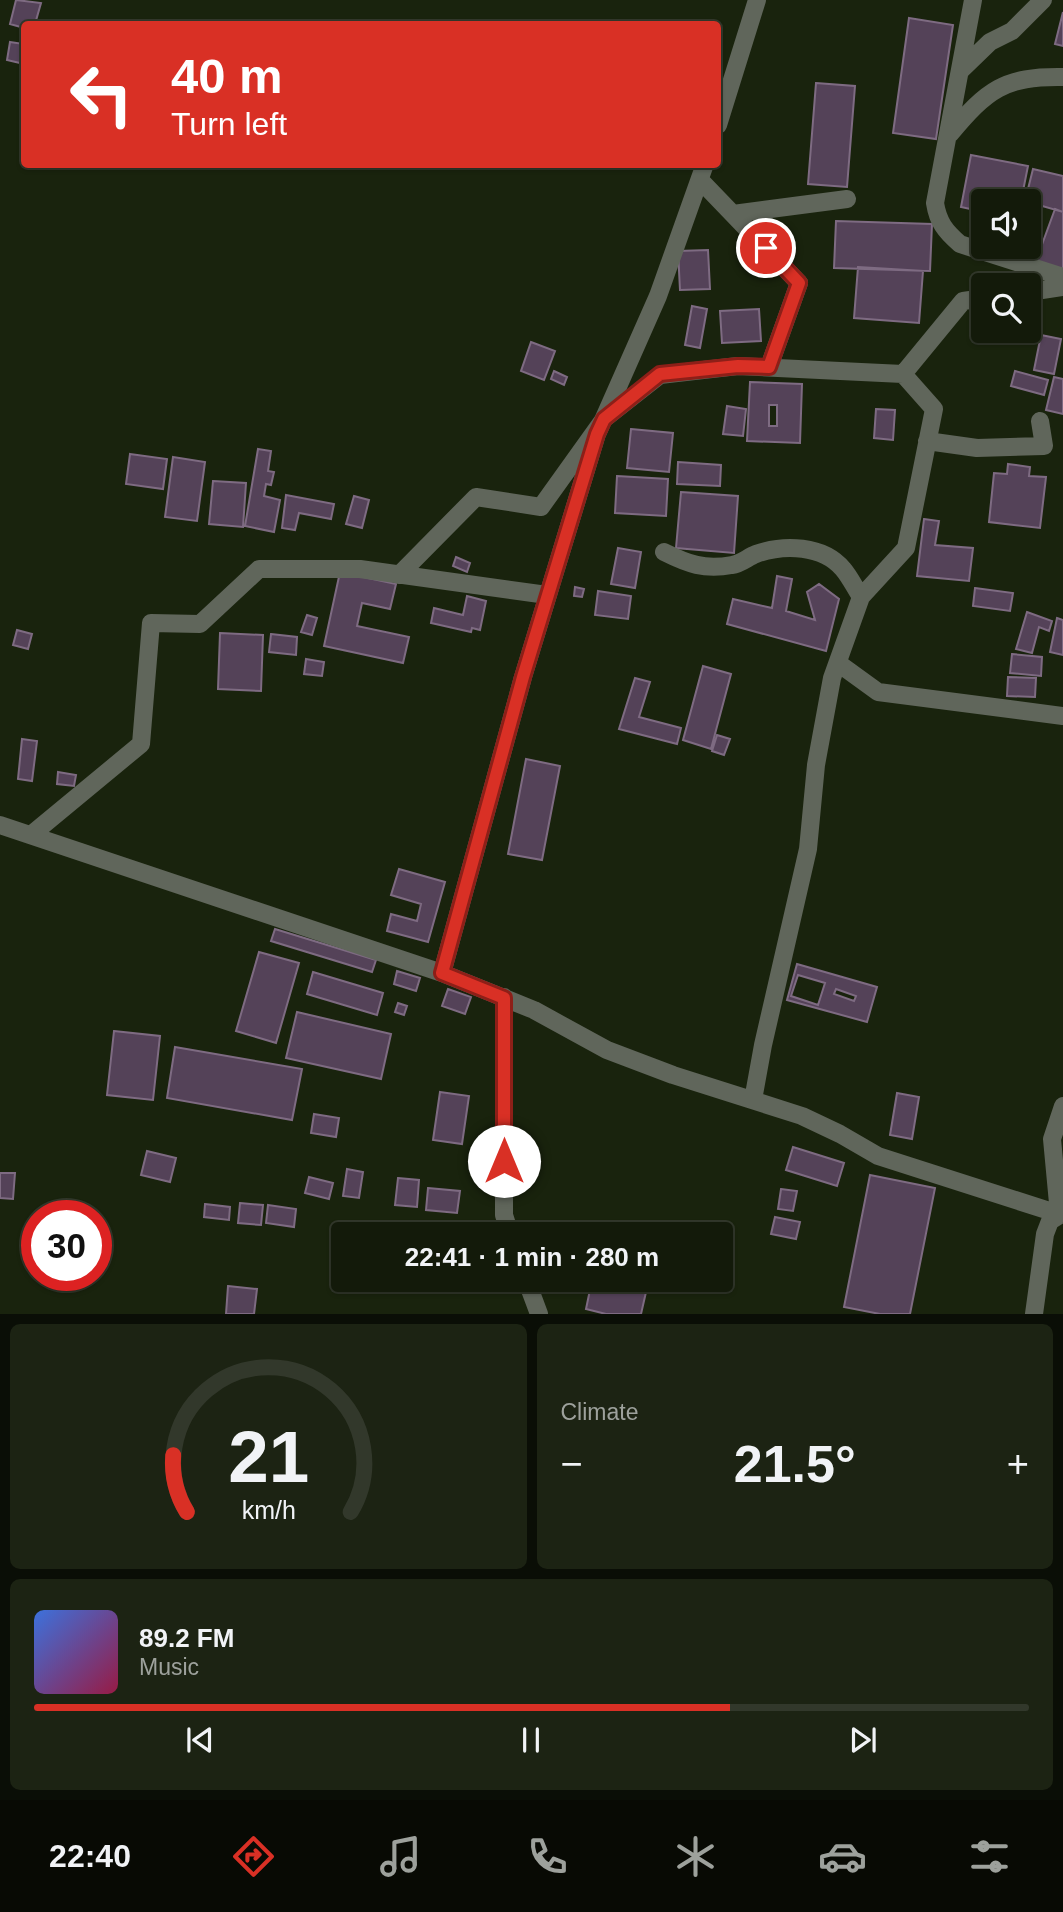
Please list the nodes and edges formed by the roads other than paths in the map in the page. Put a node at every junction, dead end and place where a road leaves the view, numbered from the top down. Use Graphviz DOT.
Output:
graph roads {
  1 [pos="757,0"];
  2 [pos="973,0"];
  3 [pos="1043,0"];
  4 [pos="960,71"];
  5 [pos="1063,77"];
  6 [pos="721,115"];
  7 [pos="947,136"];
  8 [pos="703,172"];
  9 [pos="847,199"];
  10 [pos="733,214"];
  11 [pos="1063,277"];
  12 [pos="1063,287"];
  13 [pos="1041,290"];
  14 [pos="971,300"];
  15 [pos="769,367"];
  16 [pos="903,374"];
  17 [pos="604,419"];
  18 [pos="1040,421"];
  19 [pos="927,441"];
  20 [pos="664,552"];
  21 [pos="399,575"];
  22 [pos="547,595"];
  23 [pos="860,597"];
  24 [pos="838,663"];
  25 [pos="1063,716"];
  26 [pos="0,825"];
  27 [pos="31,835"];
  28 [pos="442,973"];
  29 [pos="504,998"];
  30 [pos="753,1100"];
  31 [pos="1063,1106"];
  32 [pos="1061,1214"];
  33 [pos="506,1222"];
  34 [pos="531,1292"];
  35 [pos="539,1314"];
  36 [pos="1034,1314"];
  1 -- 6 [label="street"];
  2 -- 4 [label="street"];
  3 -- 4 [label="street"];
  4 -- 7 [label="street"];
  5 -- 7 [label="street"];
  7 -- 11 [label="street"];
  8 -- 10 [label="street"];
  8 -- 17 [label="street"];
  9 -- 10 [label="street"];
  10 -- 15 [label="street"];
  12 -- 13 [label="street"];
  14 -- 16 [label="street"];
  15 -- 16 [label="street"];
  15 -- 17 [label="street"];
  16 -- 19 [label="street"];
  17 -- 21 [label="street"];
  17 -- 22 [label="street"];
  18 -- 19 [label="street"];
  19 -- 23 [label="street"];
  20 -- 23 [label="street"];
  21 -- 22 [label="street"];
  21 -- 27 [label="street"];
  22 -- 28 [label="street"];
  23 -- 24 [label="street"];
  24 -- 25 [label="street"];
  24 -- 30 [label="street"];
  26 -- 27 [label="street"];
  27 -- 28 [label="street"];
  28 -- 29 [label="street"];
  29 -- 30 [label="street"];
  29 -- 33 [label="street"];
  30 -- 32 [label="street"];
  31 -- 32 [label="street"];
  32 -- 36 [label="street"];
  34 -- 35 [label="street"];
}
